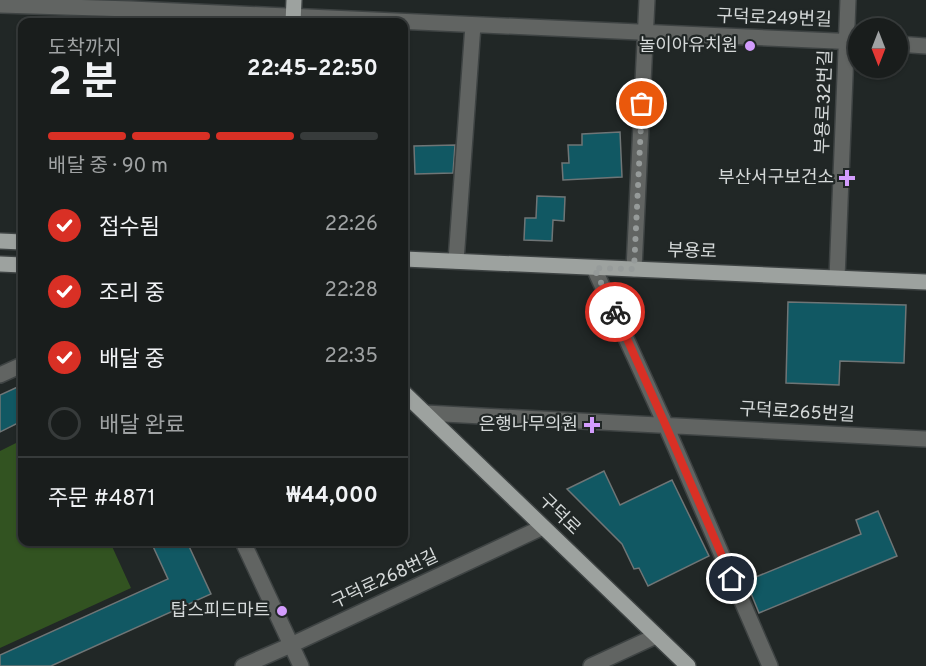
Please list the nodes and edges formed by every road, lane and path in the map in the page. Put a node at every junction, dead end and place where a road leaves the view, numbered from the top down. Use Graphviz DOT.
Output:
graph roads {
  1 [pos="294,0"];
  2 [pos="647,0"];
  3 [pos="848,0"];
  4 [pos="0,4"];
  5 [pos="131,10"];
  6 [pos="261,18"];
  7 [pos="293,18"];
  8 [pos="850,18"];
  9 [pos="408,23"];
  10 [pos="473,25"];
  11 [pos="645,33"];
  12 [pos="848,42"];
  13 [pos="908,45"];
  14 [pos="926,46"];
  15 [pos="850,78"];
  16 [pos="0,241"];
  17 [pos="18,242"];
  18 [pos="408,259"];
  19 [pos="456,261"];
  20 [pos="0,264"];
  21 [pos="18,266"];
  22 [pos="594,268"];
  23 [pos="634,269"];
  24 [pos="837,278"];
  25 [pos="926,282"];
  26 [pos="18,367"];
  27 [pos="0,375"];
  28 [pos="408,397"];
  29 [pos="425,414"];
  30 [pos="666,426"];
  31 [pos="926,440"];
  32 [pos="543,527"];
  33 [pos="245,546"];
  34 [pos="656,636"];
  35 [pos="291,645"];
  36 [pos="243,666"];
  37 [pos="301,666"];
  38 [pos="591,666"];
  39 [pos="688,666"];
  40 [pos="770,666"];
  1 -- 7 [label="main road"];
  2 -- 11 [label="street"];
  3 -- 8 [label="street, 부용로32번길"];
  4 -- 5 [label="street, 구덕로249번길"];
  5 -- 6 [label="street, 구덕로249번길"];
  9 -- 10 [label="street, 구덕로249번길"];
  10 -- 11 [label="street, 구덕로249번길"];
  10 -- 19 [label="street"];
  11 -- 12 [label="street, 구덕로249번길"];
  11 -- 23 [label="street"];
  13 -- 14 [label="street"];
  15 -- 24 [label="street, 부용로32번길"];
  16 -- 17 [label="main road"];
  18 -- 19 [label="main road, 부용로"];
  19 -- 22 [label="main road, 부용로"];
  20 -- 21 [label="main road"];
  22 -- 23 [label="main road, 부용로"];
  22 -- 30 [label="street"];
  23 -- 24 [label="main road, 부용로"];
  24 -- 25 [label="main road, 부용로"];
  26 -- 27 [label="street"];
  28 -- 29 [label="main road, 구덕로"];
  29 -- 30 [label="street, 구덕로265번길"];
  29 -- 32 [label="main road, 구덕로"];
  30 -- 31 [label="street, 구덕로265번길"];
  30 -- 40 [label="street"];
  32 -- 34 [label="main road, 구덕로"];
  32 -- 35 [label="street, 구덕로268번길"];
  33 -- 35 [label="street"];
  34 -- 38 [label="street"];
  34 -- 39 [label="main road, 구덕로"];
  35 -- 36 [label="street, 구덕로268번길"];
  35 -- 37 [label="street"];
}
